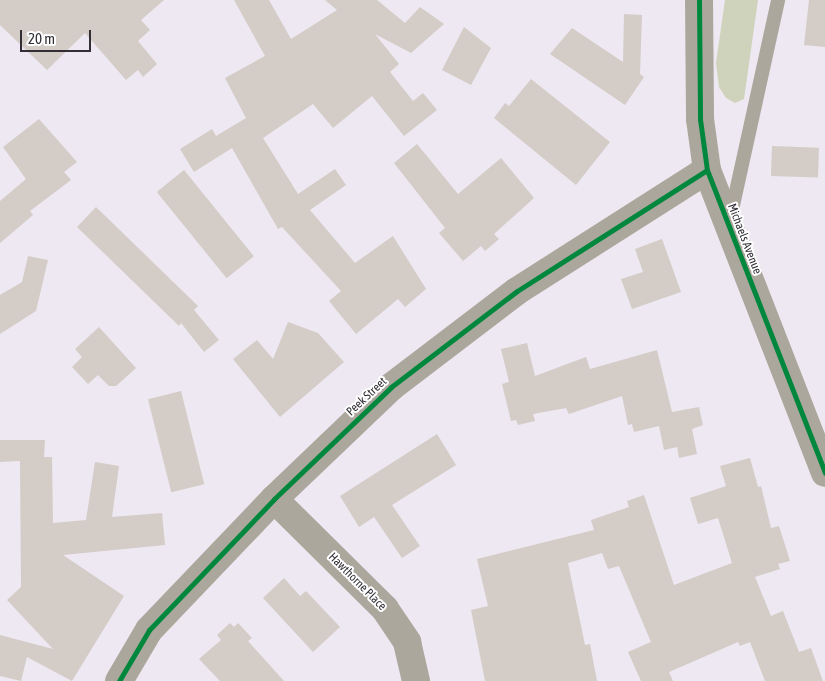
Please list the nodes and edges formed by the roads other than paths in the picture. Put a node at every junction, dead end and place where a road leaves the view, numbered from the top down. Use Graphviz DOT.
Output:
graph roads {
  1 [pos="699,0"];
  2 [pos="778,0"];
  3 [pos="707,170"];
  4 [pos="728,226"];
  5 [pos="825,473"];
  6 [pos="274,499"];
  7 [pos="119,681"];
  8 [pos="416,681"];
  1 -- 3 [label="street, Michaels Avenue"];
  2 -- 4 [label="lane"];
  3 -- 4 [label="street, Michaels Avenue"];
  3 -- 6 [label="street, Peek Street"];
  4 -- 5 [label="street, Michaels Avenue"];
  6 -- 7 [label="street, Peek Street"];
  6 -- 8 [label="street, Hawthorne Place"];
}
